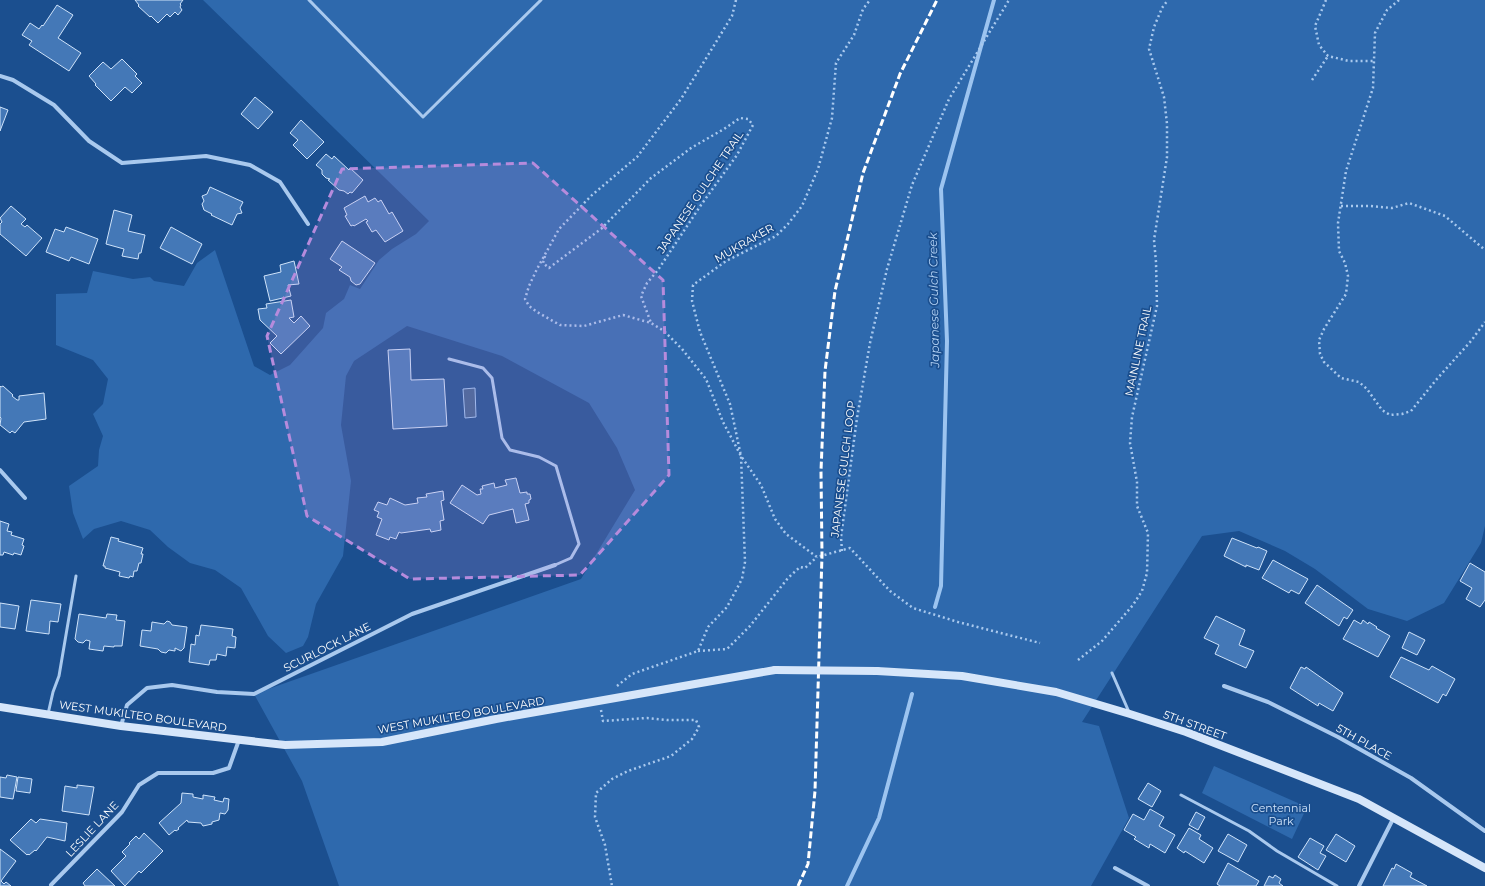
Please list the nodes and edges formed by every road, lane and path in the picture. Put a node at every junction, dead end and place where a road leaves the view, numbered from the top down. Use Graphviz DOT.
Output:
graph roads {
  1 [pos="309,0"];
  2 [pos="541,0"];
  3 [pos="736,0"];
  4 [pos="870,0"];
  5 [pos="1009,0"];
  6 [pos="1168,0"];
  7 [pos="1326,0"];
  8 [pos="1399,0"];
  9 [pos="1328,56"];
  10 [pos="1373,61"];
  11 [pos="0,76"];
  12 [pos="1312,80"];
  13 [pos="1341,206"];
  14 [pos="308,224"];
  15 [pos="1485,250"];
  16 [pos="546,252"];
  17 [pos="1485,322"];
  18 [pos="651,323"];
  19 [pos="449,359"];
  20 [pos="740,456"];
  21 [pos="0,470"];
  22 [pos="25,498"];
  23 [pos="842,550"];
  24 [pos="817,557"];
  25 [pos="555,565"];
  26 [pos="76,576"];
  27 [pos="1040,643"];
  28 [pos="698,651"];
  29 [pos="1078,660"];
  30 [pos="878,671"];
  31 [pos="1112,673"];
  32 [pos="1224,686"];
  33 [pos="0,707"];
  34 [pos="48,714"];
  35 [pos="1130,714"];
  36 [pos="121,726"];
  37 [pos="239,740"];
  38 [pos="1181,795"];
  39 [pos="1394,817"];
  40 [pos="1485,831"];
  41 [pos="1115,868"];
  42 [pos="1485,868"];
  43 [pos="51,885"];
  44 [pos="1148,886"];
  45 [pos="1337,886"];
  46 [pos="1359,886"];
  1 -- 2 [label="lane"];
  3 -- 16 [label="path"];
  4 -- 20 [label="path, MUKRAKER"];
  5 -- 23 [label="path, JAPANESE GULCH LOOP"];
  6 -- 29 [label="path, MAINLINE TRAIL"];
  7 -- 9 [label="path"];
  8 -- 10 [label="path"];
  9 -- 10 [label="path"];
  9 -- 12 [label="path"];
  10 -- 13 [label="path"];
  11 -- 14 [label="street"];
  13 -- 15 [label="path"];
  13 -- 17 [label="path"];
  16 -- 18 [label="path"];
  16 -- 18 [label="path, JAPANESE GULCHE TRAIL"];
  18 -- 20 [label="path"];
  19 -- 25 [label="lane"];
  20 -- 24 [label="path"];
  21 -- 22 [label="street"];
  23 -- 24 [label="path, JAPANESE GULCH LOOP"];
  23 -- 27 [label="path"];
  24 -- 28 [label="path, JAPANESE GULCH LOOP"];
  25 -- 36 [label="street, SCURLOCK LANE"];
  26 -- 34 [label="lane"];
  30 -- 35 [label="main road, 5TH STREET"];
  30 -- 37 [label="main road, WEST MUKILTEO BOULEVARD, bridge"];
  31 -- 35 [label="lane"];
  32 -- 40 [label="street, 5TH PLACE"];
  33 -- 34 [label="main road, WEST MUKILTEO BOULEVARD"];
  34 -- 36 [label="main road, WEST MUKILTEO BOULEVARD"];
  35 -- 39 [label="main road, 5TH STREET"];
  36 -- 37 [label="main road, WEST MUKILTEO BOULEVARD"];
  37 -- 43 [label="street, LESLIE LANE"];
  38 -- 45 [label="lane"];
  39 -- 42 [label="main road, 5TH STREET"];
  39 -- 46 [label="street"];
  41 -- 44 [label="street"];
}
